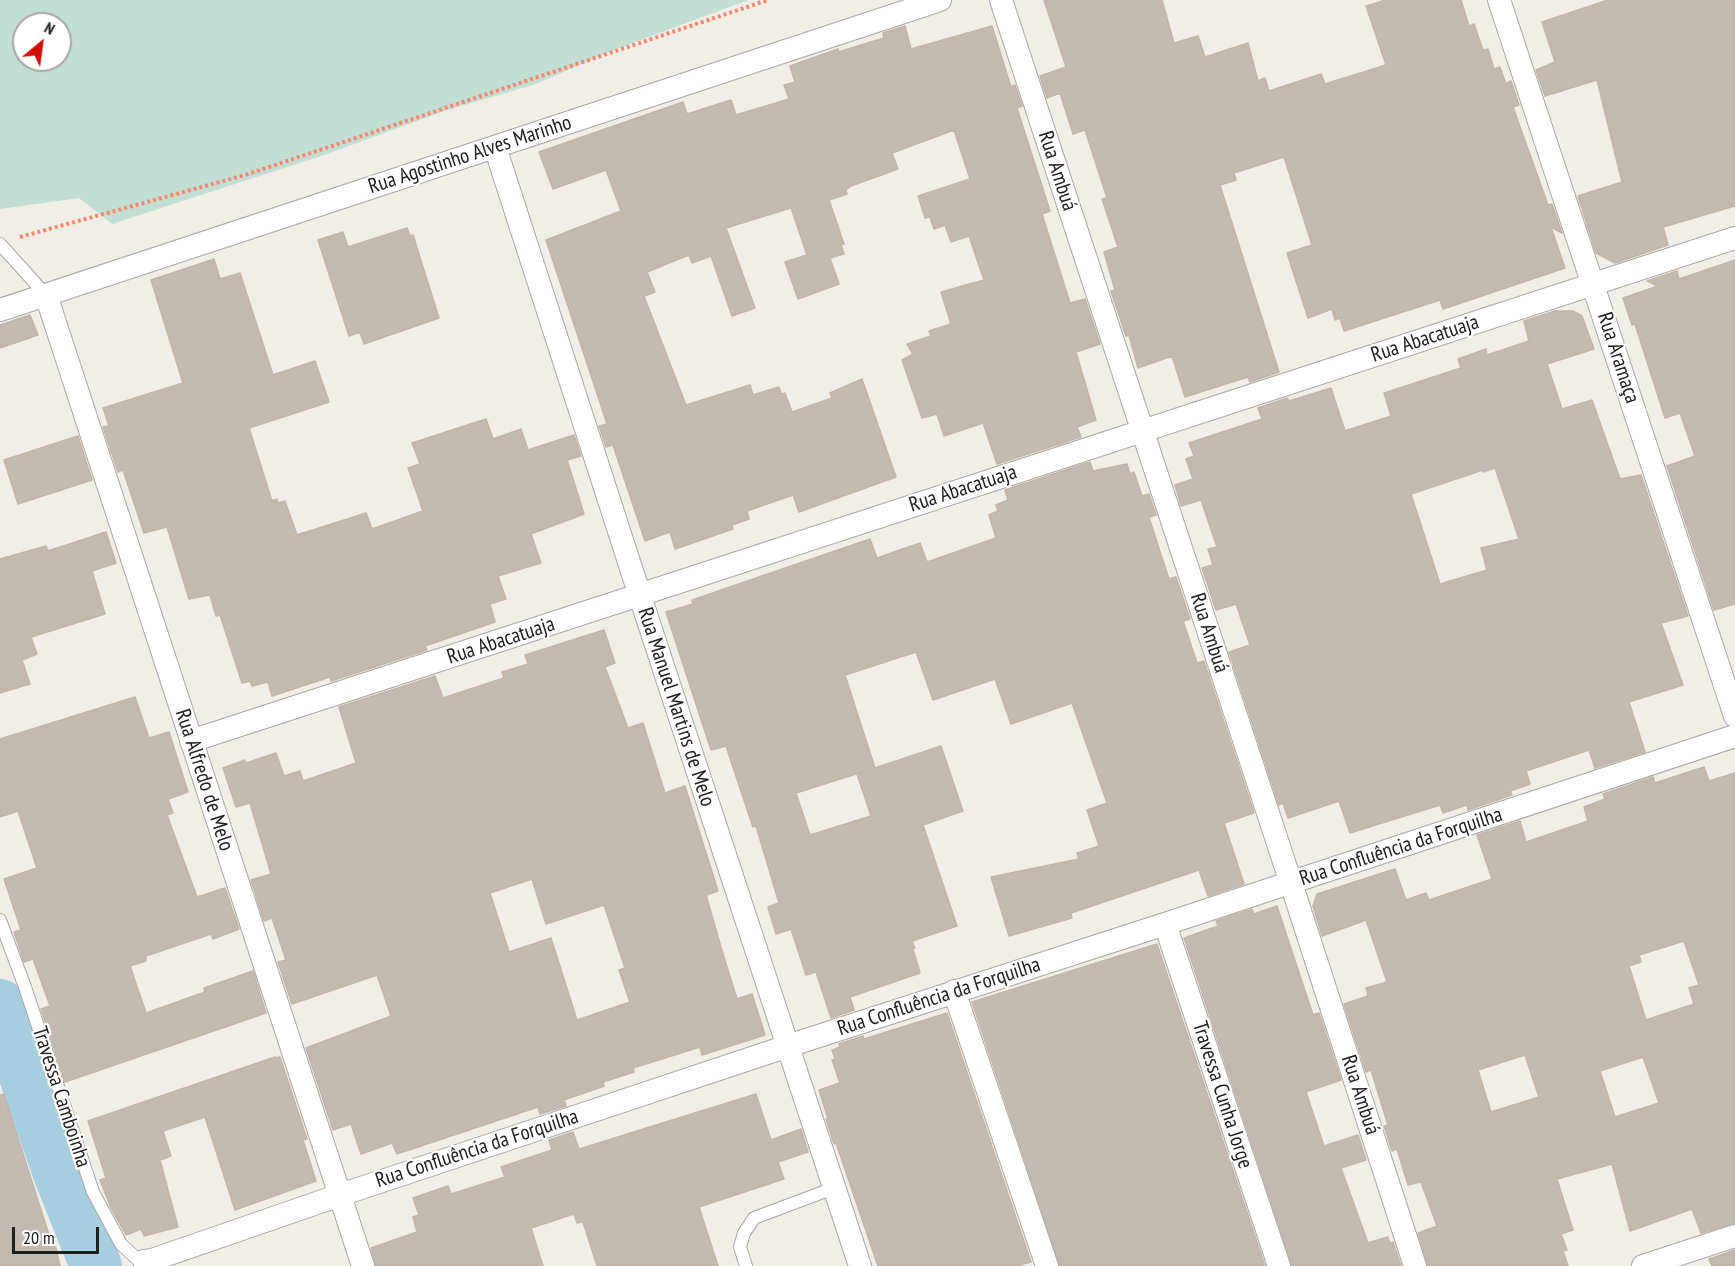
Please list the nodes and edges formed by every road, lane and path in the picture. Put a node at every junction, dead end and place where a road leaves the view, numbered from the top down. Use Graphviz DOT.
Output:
graph roads {
  1 [pos="768,0"];
  2 [pos="940,0"];
  3 [pos="1001,0"];
  4 [pos="1499,0"];
  5 [pos="495,147"];
  6 [pos="1735,238"];
  7 [pos="6,242"];
  8 [pos="1594,285"];
  9 [pos="46,295"];
  10 [pos="0,310"];
  11 [pos="1142,430"];
  12 [pos="640,596"];
  13 [pos="1735,716"];
  14 [pos="1735,736"];
  15 [pos="191,741"];
  16 [pos="1292,883"];
  17 [pos="0,920"];
  18 [pos="1165,924"];
  19 [pos="954,991"];
  20 [pos="788,1046"];
  21 [pos="834,1188"];
  22 [pos="340,1195"];
  23 [pos="1735,1236"];
  24 [pos="144,1261"];
  25 [pos="363,1266"];
  26 [pos="746,1266"];
  27 [pos="860,1266"];
  28 [pos="1047,1266"];
  29 [pos="1279,1266"];
  30 [pos="1414,1266"];
  31 [pos="1643,1266"];
  1 -- 7 [label="path"];
  2 -- 5 [label="street, Rua Agostinho Alves Marinho"];
  3 -- 11 [label="street, Rua Ambuá"];
  4 -- 8 [label="street, Rua Aramaça"];
  5 -- 9 [label="street, Rua Agostinho Alves Marinho"];
  5 -- 12 [label="street, Rua Manuel Martins de Melo"];
  6 -- 8 [label="street, Rua Abacatuaja"];
  7 -- 9 [label="lane"];
  8 -- 11 [label="street, Rua Abacatuaja"];
  8 -- 13 [label="street, Rua Aramaça"];
  9 -- 10 [label="street, Rua Agostinho Alves Marinho"];
  9 -- 15 [label="street, Rua Alfredo de Melo"];
  11 -- 12 [label="street, Rua Abacatuaja"];
  11 -- 16 [label="street, Rua Ambuá"];
  12 -- 15 [label="street, Rua Abacatuaja"];
  12 -- 20 [label="street, Rua Manuel Martins de Melo"];
  14 -- 16 [label="street, Rua Confluência da Forquilha"];
  15 -- 22 [label="street, Rua Alfredo de Melo"];
  16 -- 18 [label="street, Rua Confluência da Forquilha"];
  16 -- 30 [label="street, Rua Ambuá"];
  17 -- 24 [label="lane, Travessa Camboinha"];
  18 -- 19 [label="street, Rua Confluência da Forquilha"];
  18 -- 29 [label="street, Travessa Cunha Jorge"];
  19 -- 20 [label="street, Rua Confluência da Forquilha"];
  19 -- 28 [label="street"];
  20 -- 21 [label="street, Rua Manuel Martins de Melo"];
  20 -- 22 [label="street, Rua Confluência da Forquilha"];
  21 -- 26 [label="lane"];
  21 -- 27 [label="street, Rua Manuel Martins de Melo"];
  22 -- 24 [label="street, Rua Confluência da Forquilha"];
  22 -- 25 [label="street, Rua Alfredo de Melo"];
  23 -- 31 [label="street"];
}
